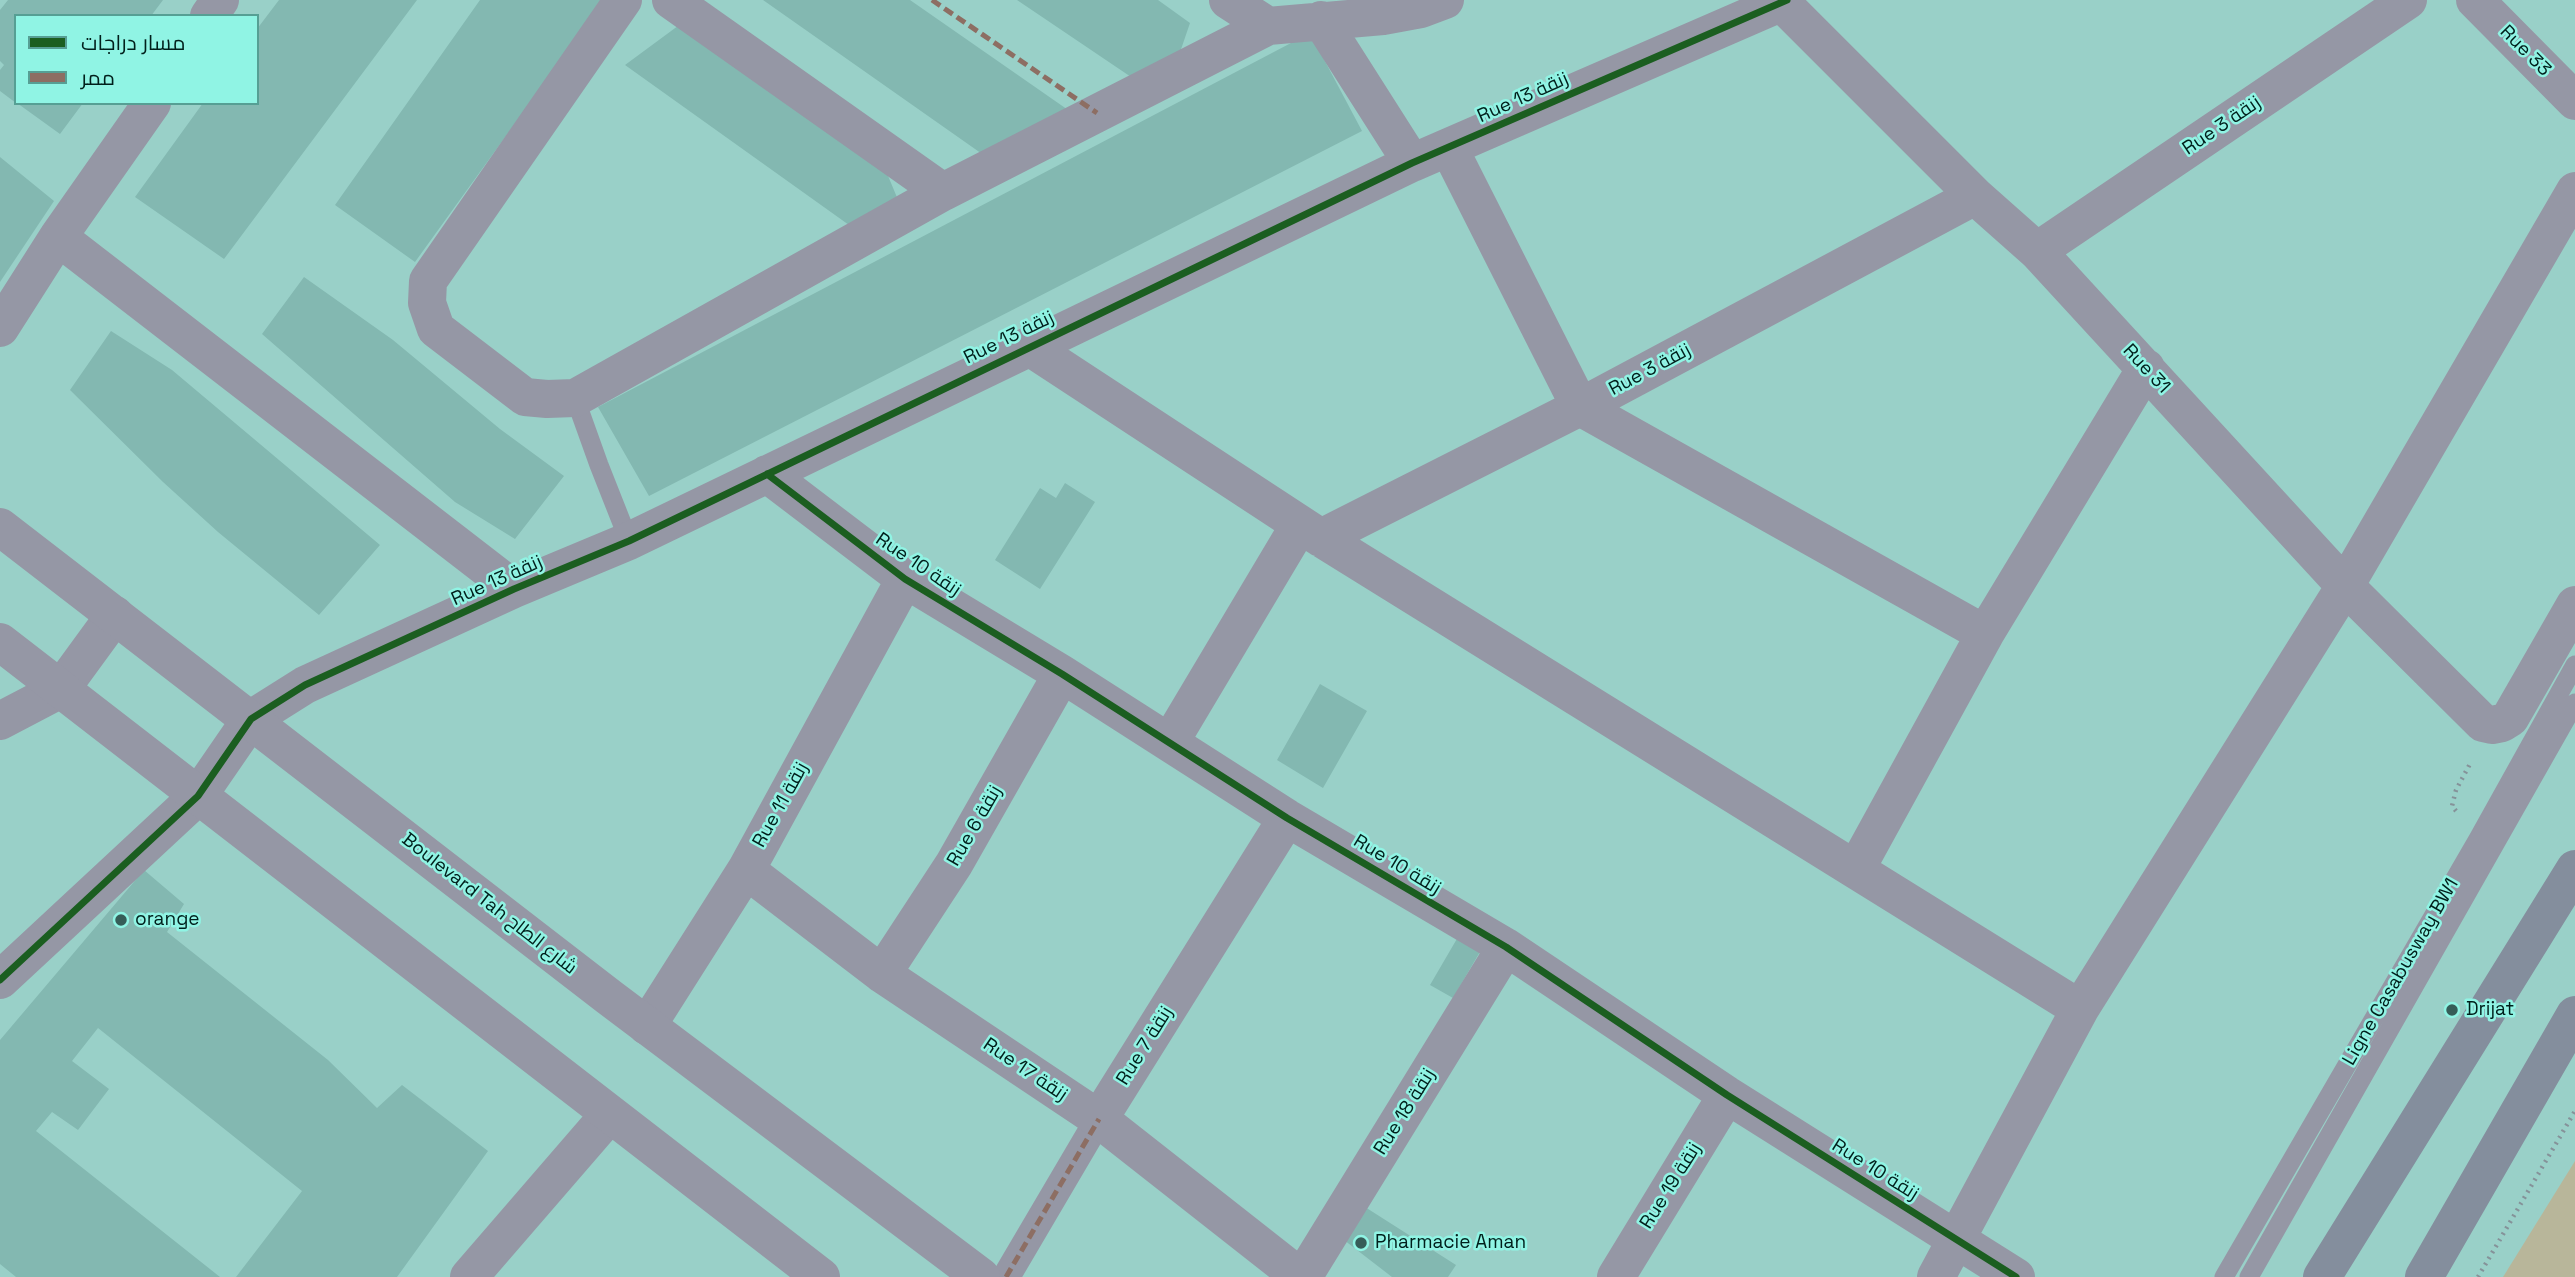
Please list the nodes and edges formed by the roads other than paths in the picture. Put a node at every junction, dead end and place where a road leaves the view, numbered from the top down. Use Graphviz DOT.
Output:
graph roads {
  1 [pos="623,0"];
  2 [pos="671,0"];
  3 [pos="1228,0"];
  4 [pos="1445,0"];
  5 [pos="2408,0"];
  6 [pos="2474,0"];
  7 [pos="1784,1"];
  8 [pos="1321,20"];
  9 [pos="1268,26"];
  10 [pos="2575,101"];
  11 [pos="151,105"];
  12 [pos="1449,148"];
  13 [pos="1412,163"];
  14 [pos="2575,191"];
  15 [pos="943,192"];
  16 [pos="1975,196"];
  17 [pos="58,237"];
  18 [pos="2037,251"];
  19 [pos="0,328"];
  20 [pos="1028,346"];
  21 [pos="2146,368"];
  22 [pos="575,398"];
  23 [pos="1580,407"];
  24 [pos="767,474"];
  25 [pos="0,527"];
  26 [pos="1310,531"];
  27 [pos="629,541"];
  28 [pos="905,579"];
  29 [pos="2345,586"];
  30 [pos="514,589"];
  31 [pos="2575,605"];
  32 [pos="115,615"];
  33 [pos="1985,634"];
  34 [pos="0,642"];
  35 [pos="2575,665"];
  36 [pos="1062,674"];
  37 [pos="61,689"];
  38 [pos="2575,703"];
  39 [pos="251,719"];
  40 [pos="0,721"];
  41 [pos="1170,742"];
  42 [pos="198,796"];
  43 [pos="1287,818"];
  44 [pos="1856,869"];
  45 [pos="2575,869"];
  46 [pos="746,870"];
  47 [pos="1506,947"];
  48 [pos="882,974"];
  49 [pos="0,979"];
  50 [pos="2080,1009"];
  51 [pos="2575,1015"];
  52 [pos="648,1026"];
  53 [pos="1727,1095"];
  54 [pos="609,1115"];
  55 [pos="1099,1119"];
  56 [pos="1957,1240"];
  57 [pos="469,1277"];
  58 [pos="821,1277"];
  59 [pos="981,1277"];
  60 [pos="1006,1277"];
  61 [pos="1301,1277"];
  62 [pos="1616,1277"];
  63 [pos="1936,1277"];
  64 [pos="2016,1277"];
  65 [pos="2224,1277"];
  66 [pos="2249,1277"];
  67 [pos="2322,1277"];
  68 [pos="2424,1277"];
  1 -- 22 [label="street"];
  2 -- 15 [label="street"];
  3 -- 9 [label="street"];
  4 -- 8 [label="street"];
  5 -- 18 [label="street, Rue 3 زنقة"];
  6 -- 10 [label="street, Rue 33"];
  7 -- 12 [label="street, Rue 13 زنقة"];
  7 -- 16 [label="street, Rue 31"];
  8 -- 9 [label="street"];
  8 -- 13 [label="street"];
  9 -- 15 [label="street"];
  11 -- 17 [label="street"];
  12 -- 13 [label="street, Rue 13 زنقة"];
  12 -- 23 [label="street"];
  13 -- 20 [label="street, Rue 13 زنقة"];
  14 -- 29 [label="street"];
  15 -- 22 [label="street"];
  16 -- 18 [label="street, Rue 31"];
  16 -- 23 [label="street, Rue 3 زنقة"];
  17 -- 19 [label="street"];
  17 -- 30 [label="street"];
  18 -- 21 [label="street, Rue 31"];
  20 -- 24 [label="street, Rue 13 زنقة"];
  20 -- 26 [label="street"];
  21 -- 29 [label="street, Rue 31"];
  21 -- 33 [label="street"];
  22 -- 27 [label="lane"];
  23 -- 26 [label="street, Rue 3 زنقة"];
  23 -- 33 [label="street"];
  24 -- 27 [label="street, Rue 13 زنقة"];
  24 -- 28 [label="street, Rue 10 زنقة"];
  25 -- 32 [label="street, Boulevard Tah شارع الطاح"];
  26 -- 41 [label="street"];
  26 -- 44 [label="street"];
  27 -- 30 [label="street, Rue 13 زنقة"];
  28 -- 36 [label="street, Rue 10 زنقة"];
  28 -- 46 [label="street, Rue 11 زنقة"];
  29 -- 31 [label="street, Rue 31"];
  29 -- 50 [label="street"];
  30 -- 39 [label="street, Rue 13 زنقة"];
  32 -- 37 [label="street"];
  32 -- 39 [label="street, Boulevard Tah شارع الطاح"];
  33 -- 44 [label="street"];
  34 -- 37 [label="street"];
  35 -- 65 [label="lane, Ligne Casabusway BW1"];
  36 -- 41 [label="street, Rue 10 زنقة"];
  36 -- 48 [label="street, Rue 6 زنقة"];
  37 -- 40 [label="street"];
  37 -- 42 [label="street"];
  38 -- 66 [label="lane, Ligne Casabusway BW1"];
  39 -- 42 [label="street"];
  39 -- 52 [label="street, Boulevard Tah شارع الطاح"];
  41 -- 43 [label="street, Rue 10 زنقة"];
  42 -- 49 [label="street"];
  42 -- 54 [label="street"];
  43 -- 47 [label="street, Rue 10 زنقة"];
  43 -- 55 [label="street, Rue 7 زنقة"];
  44 -- 50 [label="street"];
  45 -- 67 [label="highway"];
  46 -- 48 [label="street, Rue 17 زنقة"];
  46 -- 52 [label="street, Rue 11 زنقة"];
  47 -- 53 [label="street, Rue 10 زنقة"];
  47 -- 61 [label="street, Rue 18 زنقة"];
  48 -- 55 [label="street, Rue 17 زنقة"];
  50 -- 56 [label="street"];
  51 -- 68 [label="highway"];
  52 -- 59 [label="street, Boulevard Tah شارع الطاح"];
  53 -- 56 [label="street, Rue 10 زنقة"];
  53 -- 62 [label="street, Rue 19 زنقة"];
  54 -- 57 [label="street"];
  54 -- 58 [label="street"];
  55 -- 60 [label="street, Rue 7 زنقة"];
  55 -- 61 [label="street, Rue 17 زنقة"];
  56 -- 63 [label="street"];
  56 -- 64 [label="street, Rue 10 زنقة"];
}
